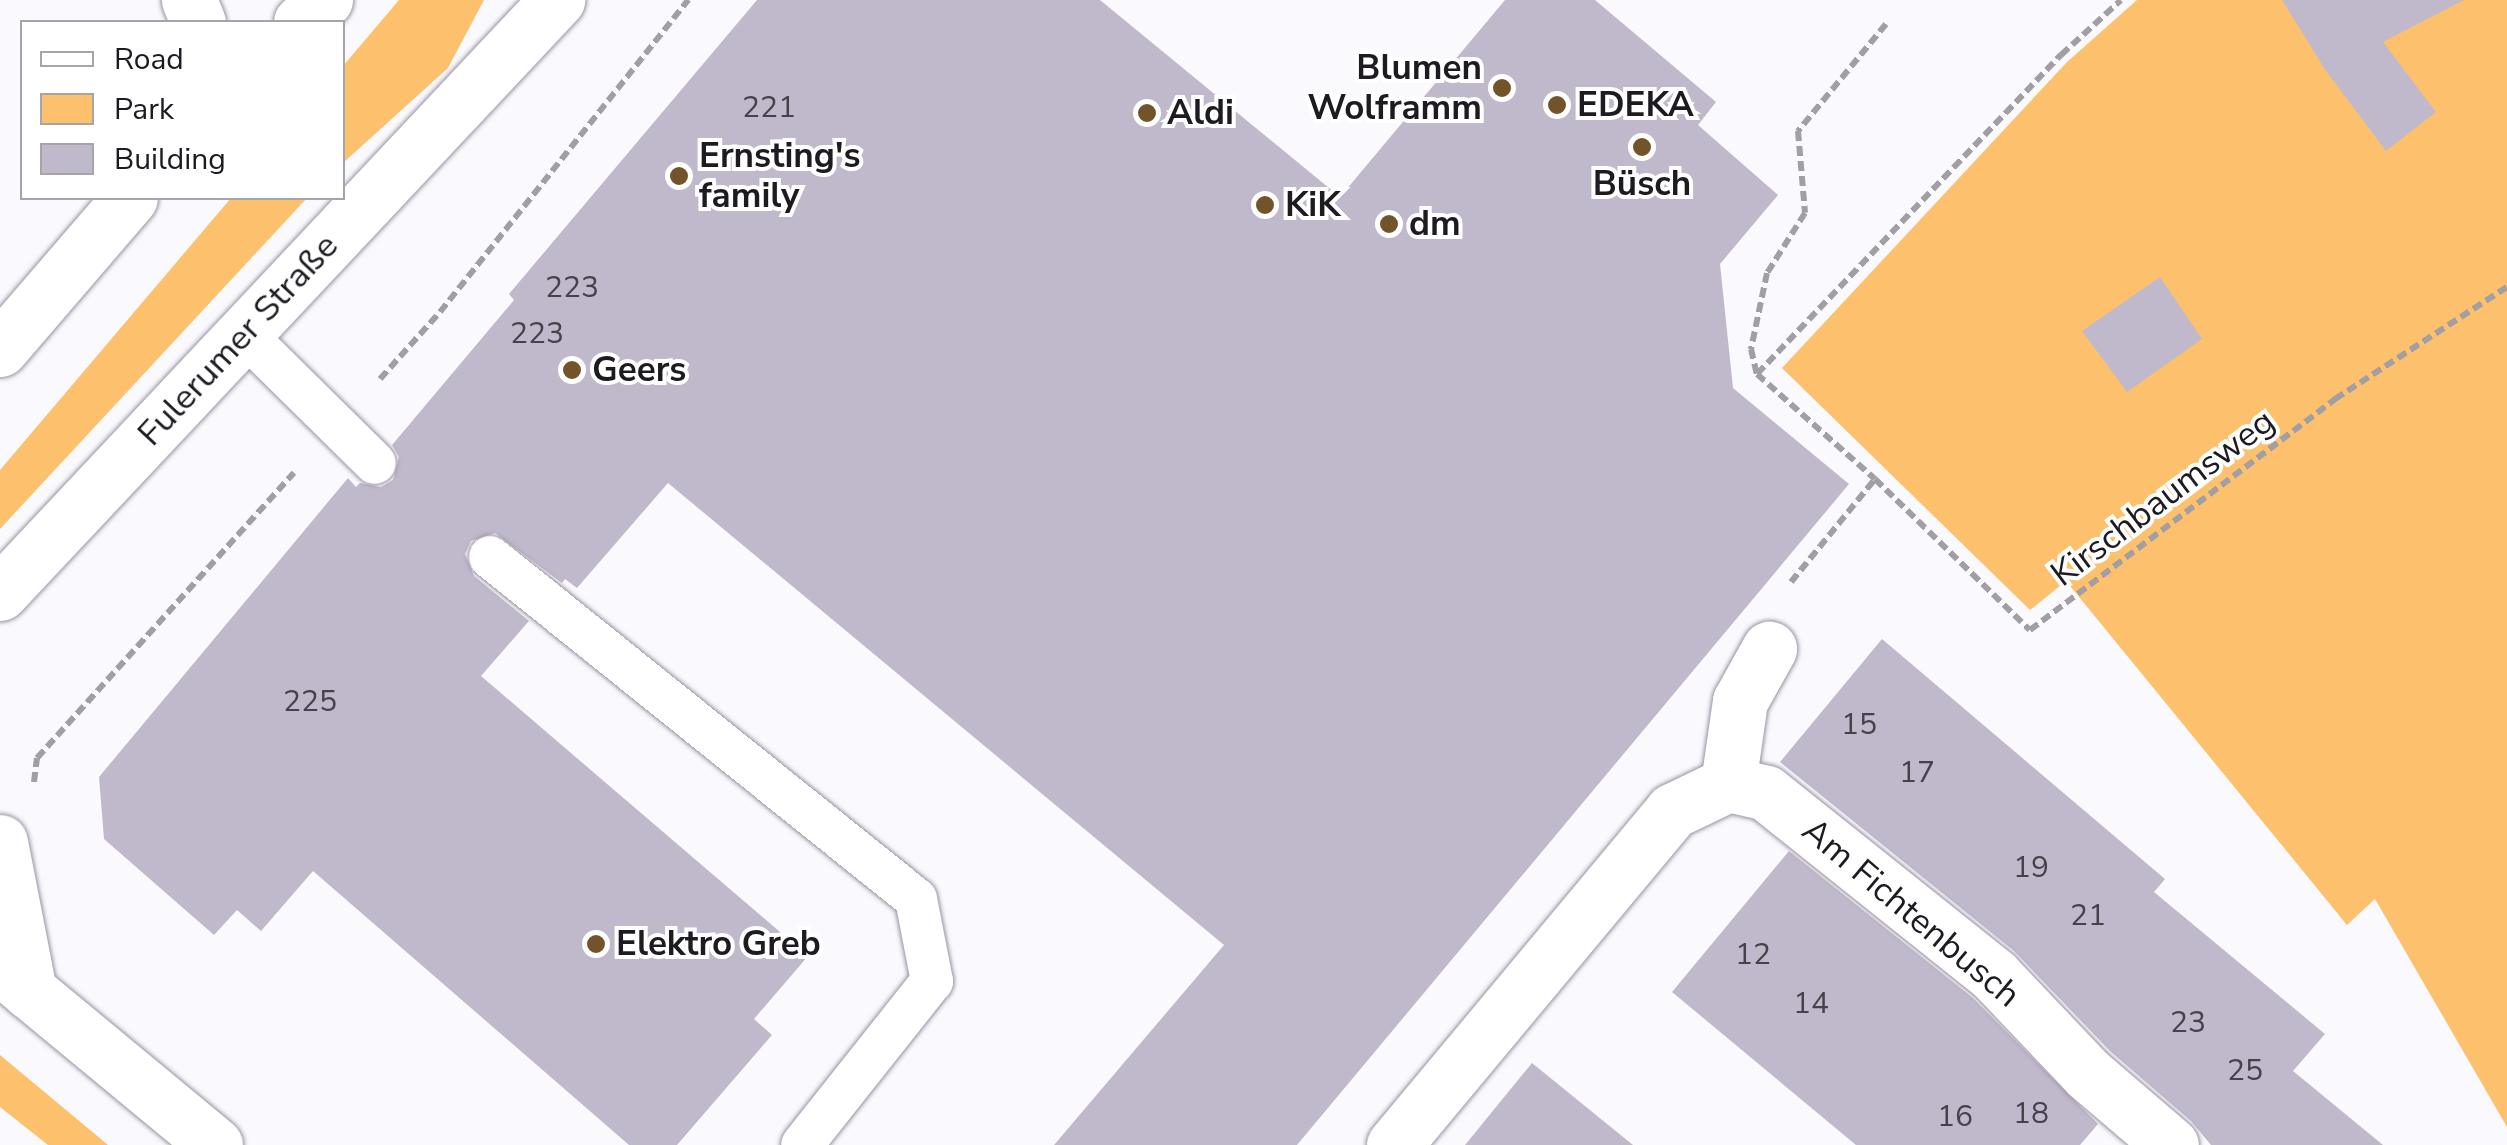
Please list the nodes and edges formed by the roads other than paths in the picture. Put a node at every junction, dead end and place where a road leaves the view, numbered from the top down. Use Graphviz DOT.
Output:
graph roads {
  1 [pos="325,0"];
  2 [pos="557,0"];
  3 [pos="303,20"];
  4 [pos="128,200"];
  5 [pos="243,333"];
  6 [pos="0,349"];
  7 [pos="376,463"];
  8 [pos="490,557"];
  9 [pos="0,593"];
  10 [pos="1769,649"];
  11 [pos="1728,784"];
  12 [pos="0,842"];
  13 [pos="15,979"];
  14 [pos="215,1145"];
  15 [pos="802,1145"];
  16 [pos="1394,1145"];
  17 [pos="2171,1145"];
  1 -- 3 [label="main road"];
  2 -- 5 [label="main road, Fulerumer Straße"];
  4 -- 6 [label="main road"];
  5 -- 7 [label="lane"];
  5 -- 9 [label="main road, Fulerumer Straße"];
  8 -- 15 [label="lane"];
  10 -- 11 [label="main road"];
  11 -- 16 [label="main road"];
  11 -- 17 [label="main road, Am Fichtenbusch"];
  12 -- 13 [label="main road"];
  13 -- 14 [label="main road"];
}
